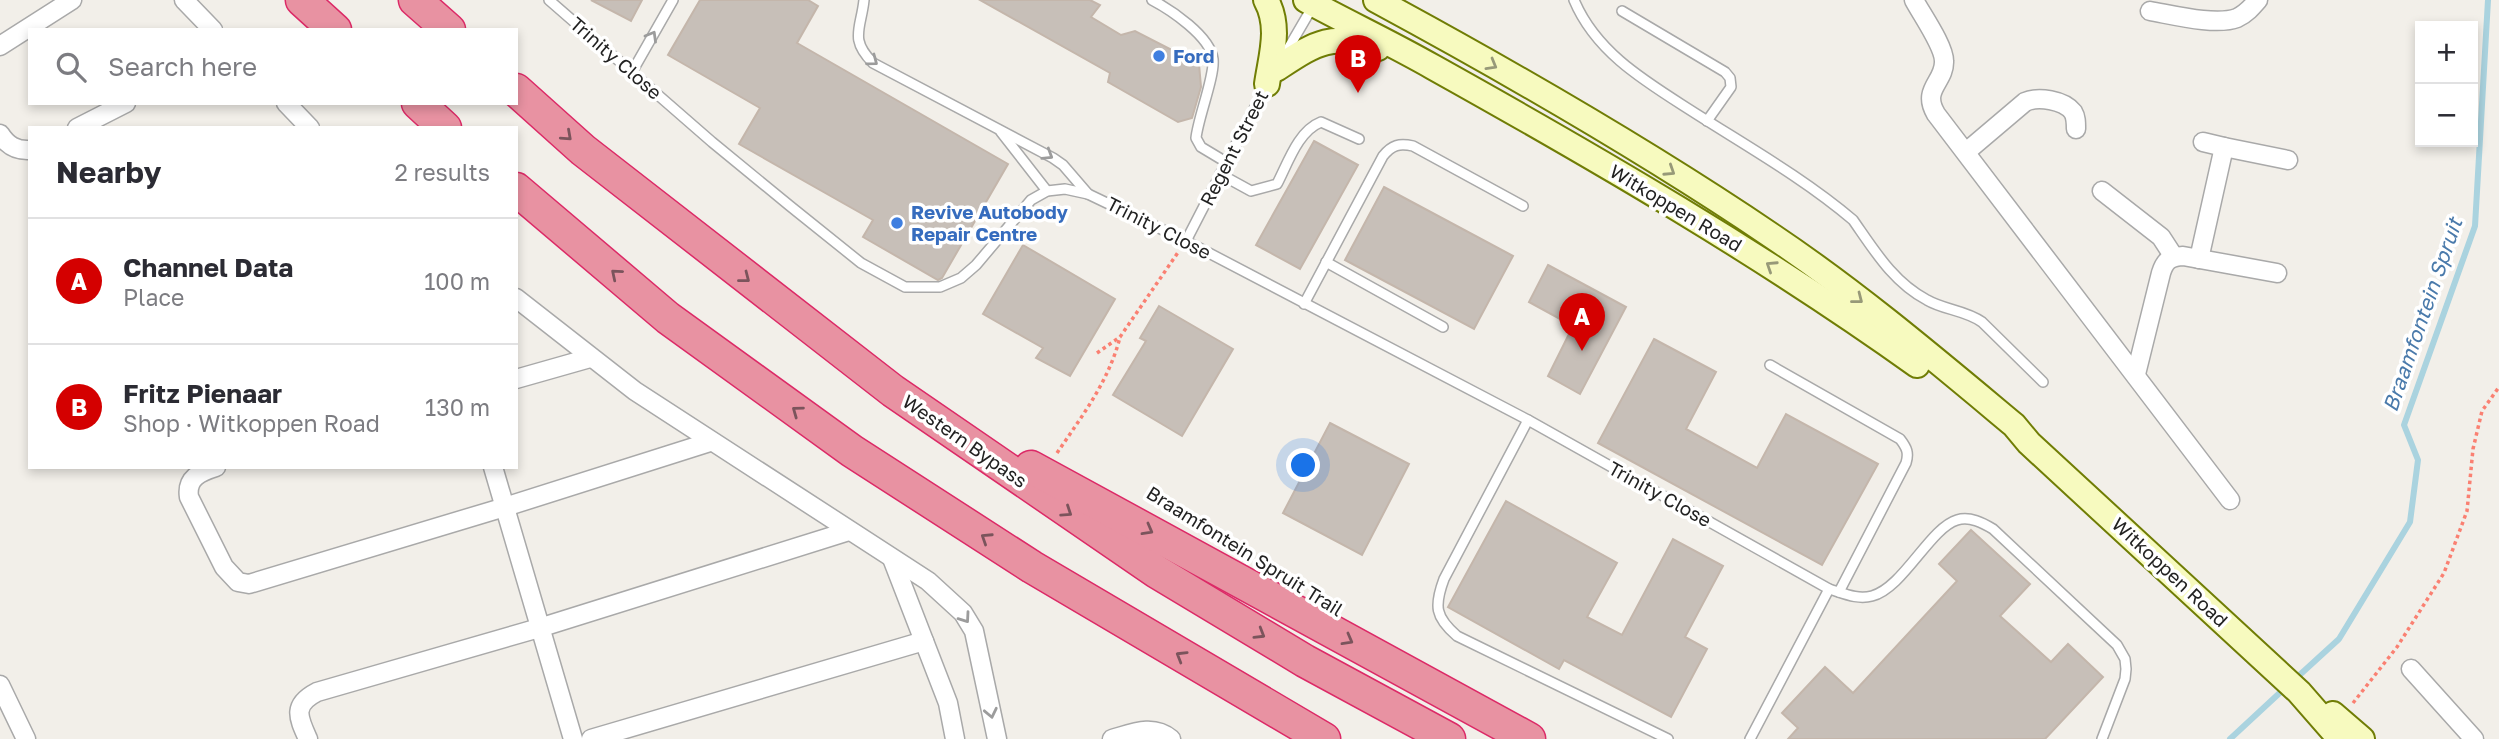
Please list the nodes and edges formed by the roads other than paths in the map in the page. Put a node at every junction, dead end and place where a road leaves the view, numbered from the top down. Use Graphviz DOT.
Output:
graph roads {
  1 [pos="72,0"];
  2 [pos="184,0"];
  3 [pos="302,0"];
  4 [pos="415,0"];
  5 [pos="549,0"];
  6 [pos="673,0"];
  7 [pos="864,0"];
  8 [pos="1152,0"];
  9 [pos="1266,0"];
  10 [pos="1376,0"];
  11 [pos="1394,0"];
  12 [pos="1914,0"];
  13 [pos="2258,0"];
  14 [pos="1577,1"];
  15 [pos="1312,2"];
  16 [pos="1622,11"];
  17 [pos="2150,11"];
  18 [pos="28,28"];
  19 [pos="28,28"];
  20 [pos="210,28"];
  21 [pos="333,28"];
  22 [pos="447,28"];
  23 [pos="1433,31"];
  24 [pos="0,46"];
  25 [pos="1432,66"];
  26 [pos="632,72"];
  27 [pos="1272,77"];
  28 [pos="518,92"];
  29 [pos="122,105"];
  30 [pos="288,105"];
  31 [pos="420,105"];
  32 [pos="1707,121"];
  33 [pos="81,126"];
  34 [pos="308,126"];
  35 [pos="443,126"];
  36 [pos="998,129"];
  37 [pos="2076,129"];
  38 [pos="0,134"];
  39 [pos="1359,139"];
  40 [pos="2203,142"];
  41 [pos="2224,147"];
  42 [pos="28,150"];
  43 [pos="1966,152"];
  44 [pos="2287,160"];
  45 [pos="1226,162"];
  46 [pos="1220,174"];
  47 [pos="518,191"];
  48 [pos="1048,191"];
  49 [pos="2102,191"];
  50 [pos="1088,194"];
  51 [pos="1523,206"];
  52 [pos="1186,241"];
  53 [pos="2174,257"];
  54 [pos="2199,259"];
  55 [pos="1326,262"];
  56 [pos="2277,273"];
  57 [pos="518,300"];
  58 [pos="1304,304"];
  59 [pos="1443,327"];
  60 [pos="590,358"];
  61 [pos="1770,365"];
  62 [pos="2136,374"];
  63 [pos="518,378"];
  64 [pos="2043,382"];
  65 [pos="936,419"];
  66 [pos="1528,420"];
  67 [pos="710,442"];
  68 [pos="2029,443"];
  69 [pos="211,469"];
  70 [pos="495,469"];
  71 [pos="2231,500"];
  72 [pos="505,507"];
  73 [pos="849,531"];
  74 [pos="893,561"];
  75 [pos="1834,590"];
  76 [pos="539,628"];
  77 [pos="924,641"];
  78 [pos="2411,669"];
  79 [pos="0,685"];
  80 [pos="2340,729"];
  81 [pos="26,739"];
  82 [pos="308,739"];
  83 [pos="573,739"];
  84 [pos="591,739"];
  85 [pos="955,739"];
  86 [pos="997,739"];
  87 [pos="1112,739"];
  88 [pos="1171,739"];
  89 [pos="1324,739"];
  90 [pos="1449,739"];
  91 [pos="1529,739"];
  92 [pos="1668,739"];
  93 [pos="1750,739"];
  94 [pos="2102,739"];
  95 [pos="2362,739"];
  96 [pos="2474,739"];
  1 -- 18 [label="street"];
  2 -- 20 [label="street"];
  3 -- 21 [label="highway"];
  4 -- 22 [label="highway"];
  5 -- 26 [label="lane, Trinity Close"];
  26 -- 6 [label="lane, one-way"];
  7 -- 36 [label="lane, one-way"];
  8 -- 45 [label="lane"];
  9 -- 27 [label="main road"];
  10 -- 23 [label="main road, Witkoppen Road"];
  11 -- 23 [label="main road"];
  12 -- 43 [label="street"];
  13 -- 17 [label="street"];
  14 -- 32 [label="lane"];
  15 -- 25 [label="main road, Witkoppen Road"];
  15 -- 27 [label="lane, Regent Street"];
  16 -- 32 [label="lane"];
  19 -- 24 [label="street"];
  23 -- 68 [label="main road, Witkoppen Road, one-way"];
  25 -- 27 [label="main road"];
  68 -- 25 [label="main road, Witkoppen Road, one-way"];
  26 -- 48 [label="lane, Trinity Close"];
  27 -- 45 [label="lane, Regent Street"];
  28 -- 65 [label="highway, Western Bypass, one-way"];
  29 -- 33 [label="street"];
  30 -- 34 [label="street"];
  31 -- 35 [label="highway"];
  32 -- 64 [label="lane"];
  36 -- 48 [label="lane"];
  36 -- 50 [label="lane, one-way"];
  37 -- 43 [label="street"];
  38 -- 42 [label="street"];
  39 -- 46 [label="lane"];
  40 -- 41 [label="street"];
  41 -- 44 [label="street"];
  41 -- 54 [label="street"];
  43 -- 62 [label="street"];
  45 -- 46 [label="lane, Regent Street"];
  46 -- 52 [label="lane, Regent Street"];
  89 -- 47 [label="highway, one-way"];
  48 -- 50 [label="lane, Trinity Close"];
  49 -- 53 [label="street"];
  50 -- 52 [label="lane, Trinity Close"];
  51 -- 55 [label="lane"];
  52 -- 58 [label="lane, Trinity Close"];
  53 -- 54 [label="street"];
  53 -- 62 [label="street"];
  54 -- 56 [label="street"];
  55 -- 58 [label="lane"];
  55 -- 59 [label="lane"];
  57 -- 60 [label="street"];
  58 -- 66 [label="lane, Trinity Close"];
  60 -- 63 [label="street"];
  60 -- 67 [label="street"];
  61 -- 75 [label="lane"];
  62 -- 71 [label="street"];
  65 -- 90 [label="highway, Western Bypass, one-way"];
  65 -- 91 [label="highway, one-way"];
  66 -- 75 [label="lane, Trinity Close"];
  66 -- 92 [label="lane"];
  67 -- 72 [label="street"];
  67 -- 73 [label="street"];
  68 -- 80 [label="main road, Witkoppen Road"];
  69 -- 72 [label="street"];
  70 -- 72 [label="street"];
  72 -- 76 [label="street"];
  73 -- 74 [label="street"];
  73 -- 76 [label="street"];
  74 -- 77 [label="street"];
  74 -- 86 [label="street, one-way"];
  75 -- 93 [label="lane"];
  75 -- 94 [label="lane, Trinity Close"];
  76 -- 82 [label="street"];
  76 -- 83 [label="street"];
  77 -- 84 [label="street"];
  77 -- 85 [label="street"];
  78 -- 96 [label="street"];
  79 -- 81 [label="street"];
  80 -- 95 [label="main road, Witkoppen Road"];
  87 -- 88 [label="street"];
}
